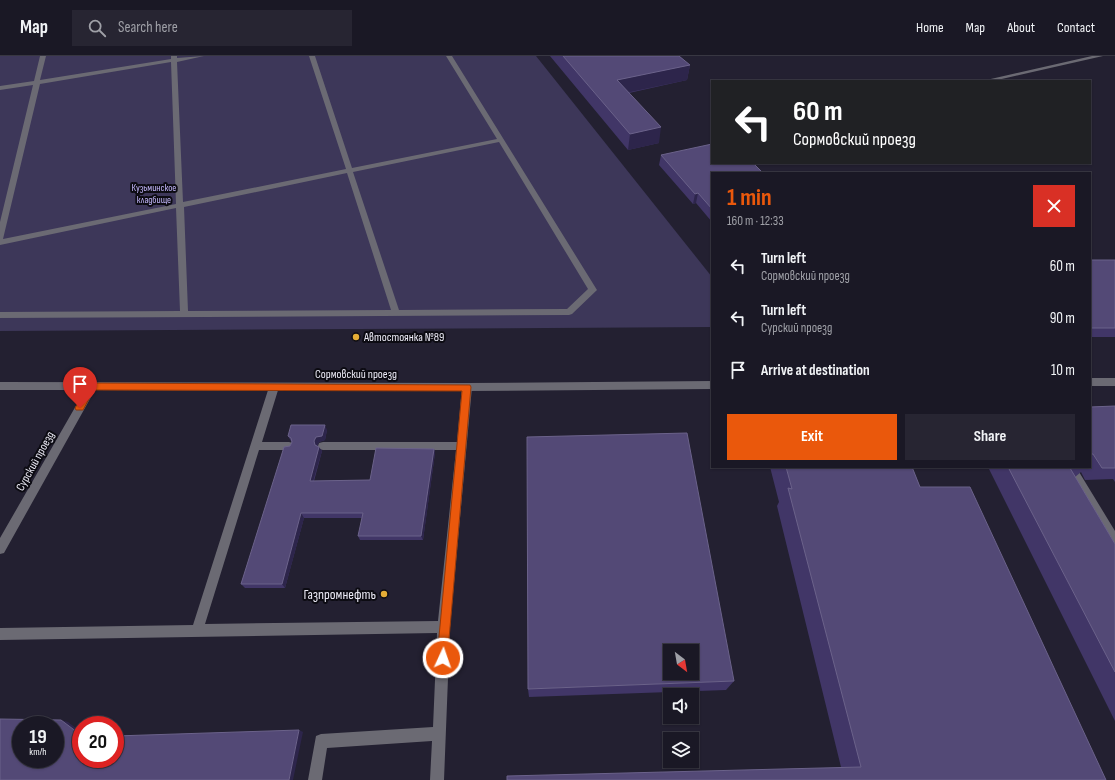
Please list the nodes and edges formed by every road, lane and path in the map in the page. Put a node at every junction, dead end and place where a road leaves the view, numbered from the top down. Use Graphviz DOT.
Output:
graph roads {
  1 [pos="43,56"];
  2 [pos="201,56"];
  3 [pos="312,56"];
  4 [pos="449,56"];
  5 [pos="1100,56"];
  6 [pos="174,58"];
  7 [pos="990,80"];
  8 [pos="37,82"];
  9 [pos="0,88"];
  10 [pos="500,140"];
  11 [pos="350,170"];
  12 [pos="180,206"];
  13 [pos="0,238"];
  14 [pos="0,242"];
  15 [pos="396,313"];
  16 [pos="184,314"];
  17 [pos="0,315"];
  18 [pos="1091,382"];
  19 [pos="1115,382"];
  20 [pos="711,384"];
  21 [pos="0,386"];
  22 [pos="92,386"];
  23 [pos="274,387"];
  24 [pos="467,387"];
  25 [pos="256,446"];
  26 [pos="289,446"];
  27 [pos="323,446"];
  28 [pos="462,446"];
  29 [pos="1071,468"];
  30 [pos="1115,541"];
  31 [pos="0,549"];
  32 [pos="444,627"];
  33 [pos="198,631"];
  34 [pos="0,634"];
  35 [pos="439,734"];
  36 [pos="315,780"];
  37 [pos="437,780"];
  1 -- 8 [label="street"];
  2 -- 6 [label="street"];
  3 -- 11 [label="street"];
  4 -- 10 [label="street"];
  5 -- 7 [label="street"];
  6 -- 8 [label="street"];
  6 -- 12 [label="street"];
  8 -- 9 [label="street"];
  8 -- 13 [label="street"];
  10 -- 11 [label="street"];
  10 -- 15 [label="street"];
  11 -- 12 [label="street"];
  11 -- 15 [label="street"];
  12 -- 14 [label="street"];
  12 -- 16 [label="street"];
  15 -- 16 [label="street"];
  16 -- 17 [label="street"];
  18 -- 19 [label="street"];
  20 -- 24 [label="street, Сормовский проезд"];
  21 -- 22 [label="street, Сормовский проезд"];
  22 -- 23 [label="street, Сормовский проезд"];
  22 -- 31 [label="street, Сурский проезд"];
  23 -- 24 [label="street, Сормовский проезд"];
  23 -- 25 [label="street"];
  24 -- 28 [label="street"];
  25 -- 26 [label="street"];
  25 -- 33 [label="street"];
  27 -- 28 [label="street"];
  28 -- 32 [label="street"];
  29 -- 30 [label="street"];
  32 -- 33 [label="street"];
  32 -- 35 [label="street"];
  33 -- 34 [label="street"];
  35 -- 36 [label="street"];
  35 -- 37 [label="street"];
}
